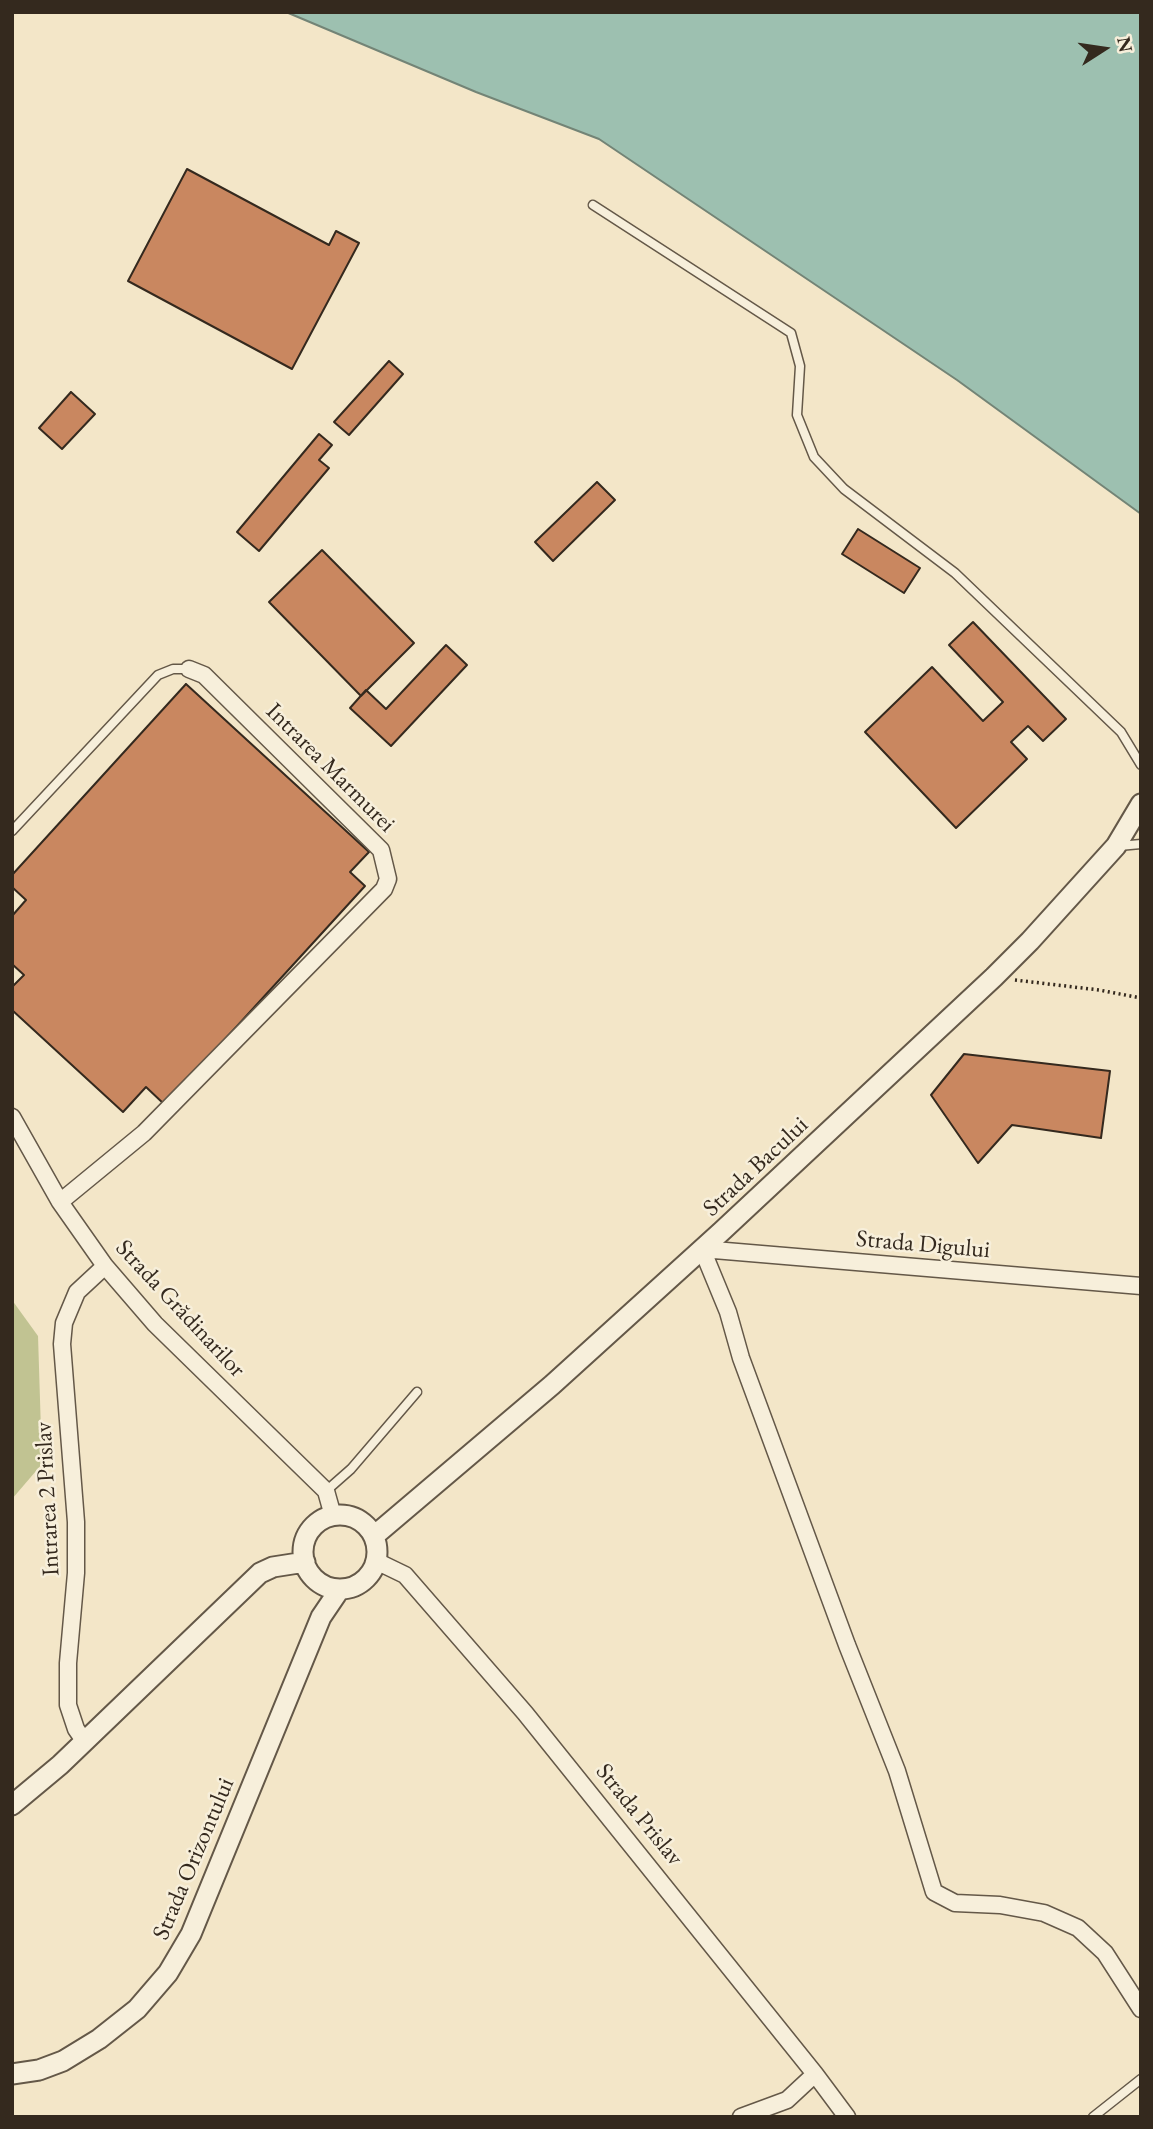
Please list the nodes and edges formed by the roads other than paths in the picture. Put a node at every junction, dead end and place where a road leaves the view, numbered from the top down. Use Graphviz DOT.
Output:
graph roads {
  1 [pos="593,205"];
  2 [pos="188,668"];
  3 [pos="1141,765"];
  4 [pos="1141,804"];
  5 [pos="12,831"];
  6 [pos="1141,844"];
  7 [pos="1116,846"];
  8 [pos="12,1117"];
  9 [pos="60,1202"];
  10 [pos="702,1249"];
  11 [pos="105,1266"];
  12 [pos="1141,1286"];
  13 [pos="417,1392"];
  14 [pos="326,1491"];
  15 [pos="333,1516"];
  16 [pos="374,1536"];
  17 [pos="376,1561"];
  18 [pos="305,1562"];
  19 [pos="340,1589"];
  20 [pos="85,1742"];
  21 [pos="12,1805"];
  22 [pos="1141,2009"];
  23 [pos="12,2074"];
  24 [pos="816,2074"];
  25 [pos="1141,2079"];
  26 [pos="741,2117"];
  27 [pos="846,2117"];
  28 [pos="1093,2117"];
  1 -- 3 [label="lane"];
  2 -- 5 [label="lane, Intrarea Marmurei"];
  2 -- 9 [label="street, Intrarea Marmurei"];
  4 -- 7 [label="street, Strada Bacului"];
  6 -- 7 [label="lane"];
  7 -- 10 [label="street, Strada Bacului"];
  8 -- 9 [label="street, Strada Grădinarilor"];
  9 -- 11 [label="street, Strada Grădinarilor"];
  10 -- 12 [label="street, Strada Digului"];
  10 -- 16 [label="street, Strada Bacului"];
  10 -- 22 [label="street"];
  11 -- 14 [label="street, Strada Grădinarilor"];
  11 -- 20 [label="street, Intrarea 2 Prislav"];
  13 -- 14 [label="lane"];
  14 -- 15 [label="street"];
  15 -- 16 [label="street"];
  15 -- 18 [label="street"];
  16 -- 17 [label="street"];
  17 -- 19 [label="street"];
  17 -- 24 [label="street, Strada Prislav"];
  18 -- 19 [label="street"];
  18 -- 20 [label="street"];
  19 -- 23 [label="street, Strada Orizontului"];
  20 -- 21 [label="street"];
  24 -- 26 [label="street"];
  24 -- 27 [label="street, Strada Prislav"];
  25 -- 28 [label="lane"];
}
